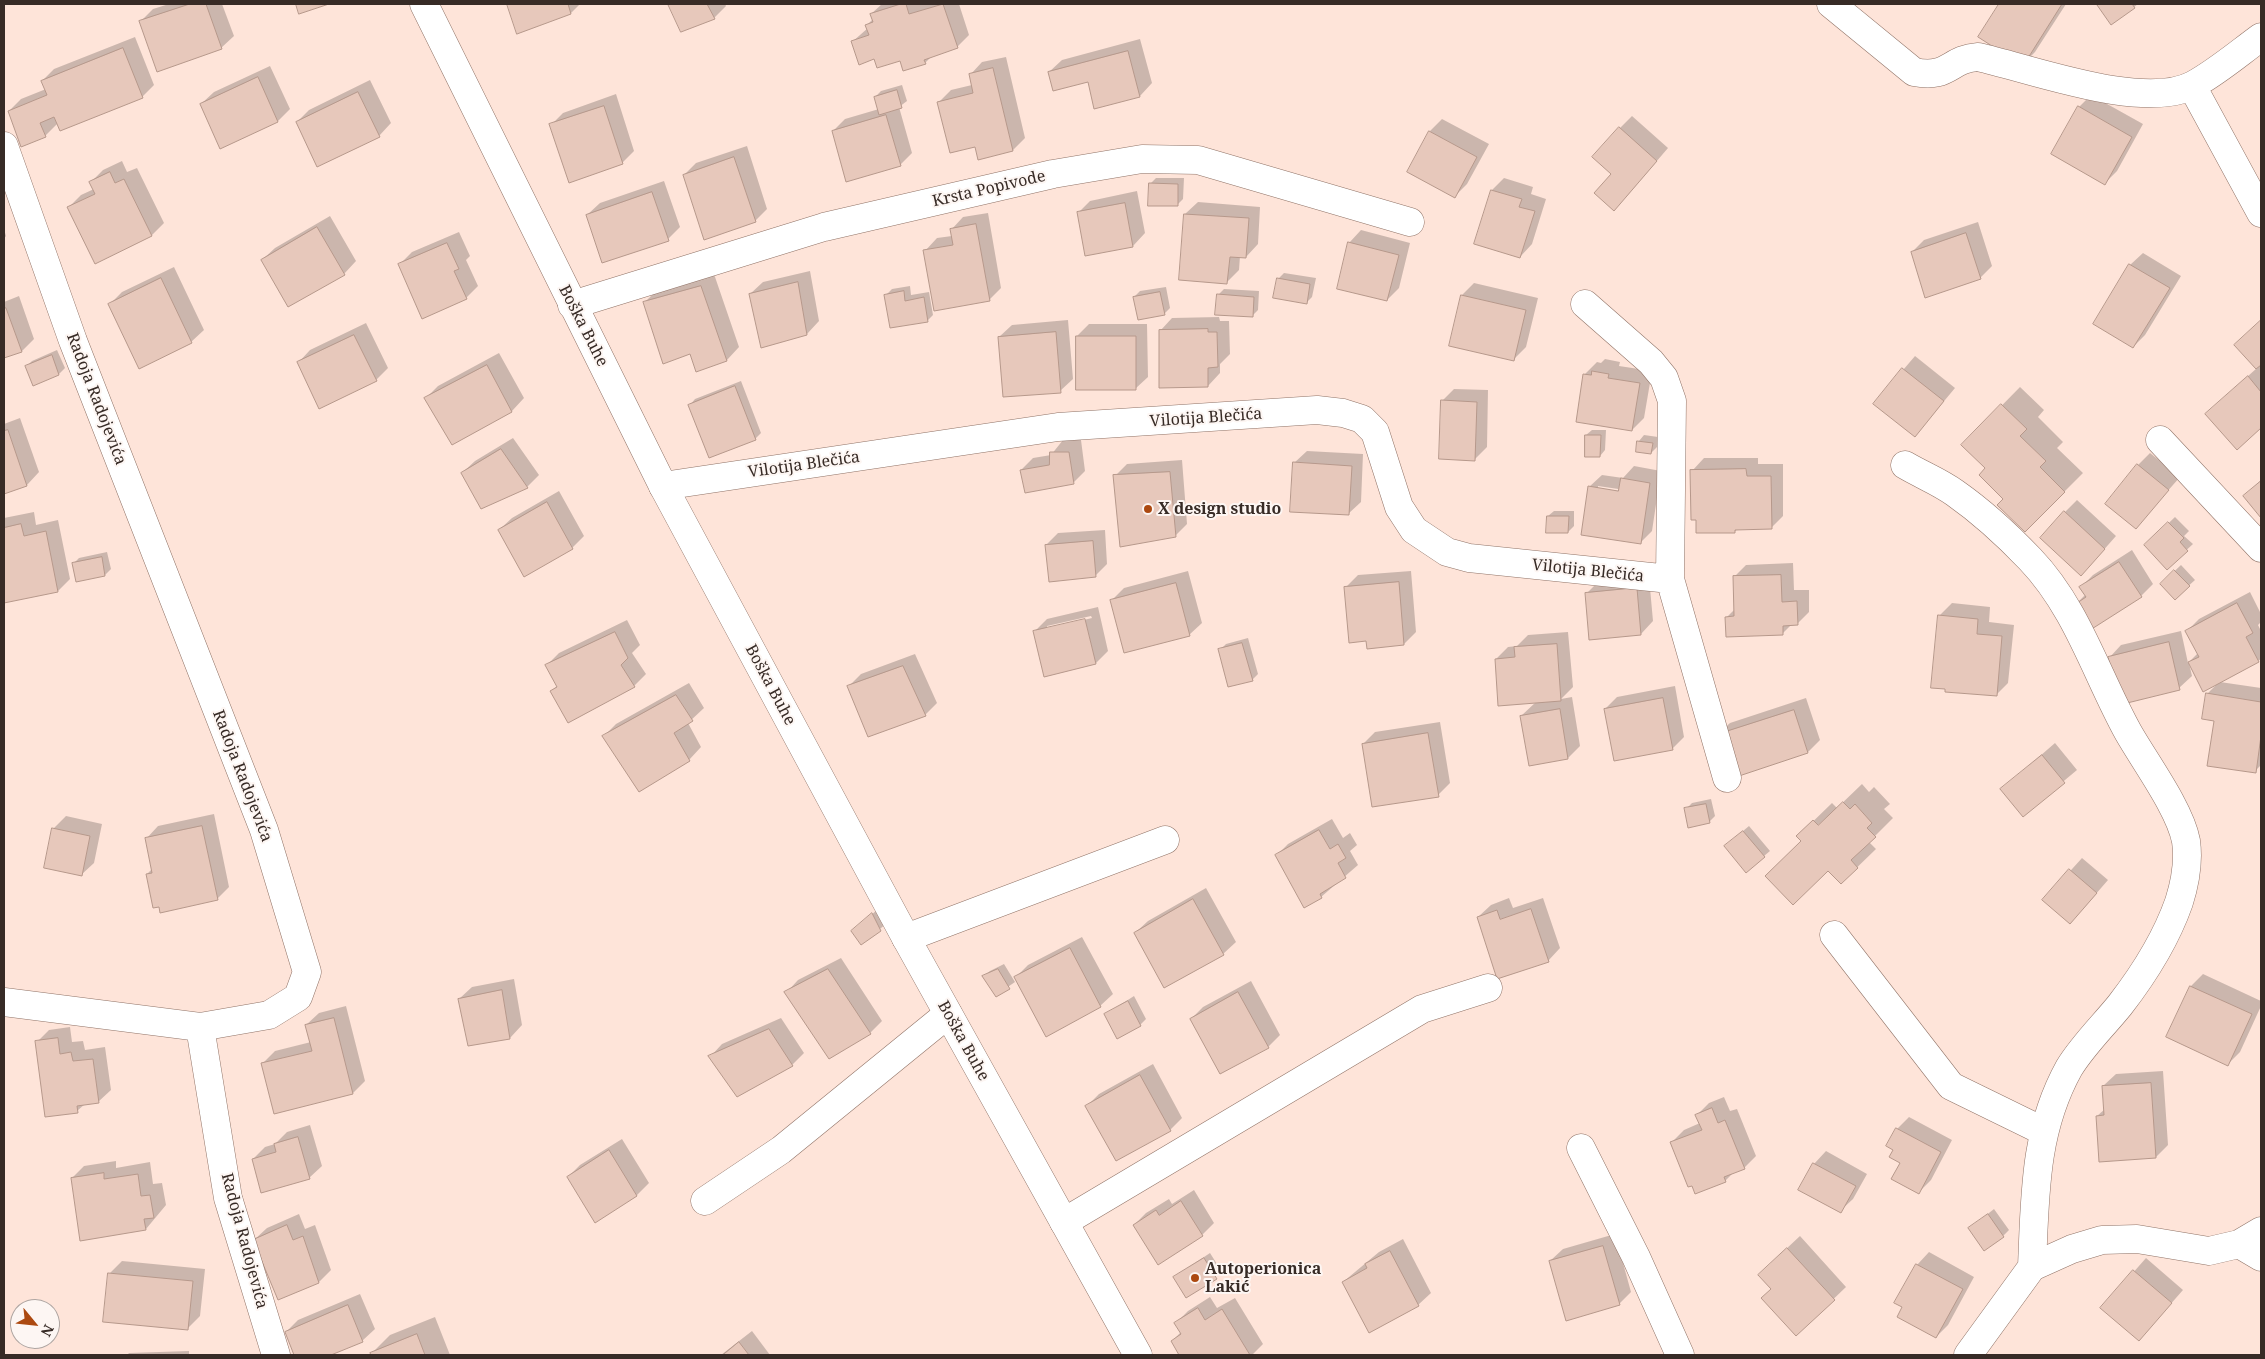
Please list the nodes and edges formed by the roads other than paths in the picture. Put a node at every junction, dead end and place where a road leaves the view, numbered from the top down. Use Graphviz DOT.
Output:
graph roads {
  1 [pos="424,4"];
  2 [pos="1831,4"];
  3 [pos="2261,37"];
  4 [pos="2192,86"];
  5 [pos="4,146"];
  6 [pos="2261,213"];
  7 [pos="1410,222"];
  8 [pos="1585,304"];
  9 [pos="572,305"];
  10 [pos="2160,440"];
  11 [pos="1905,466"];
  12 [pos="663,486"];
  13 [pos="2261,548"];
  14 [pos="1670,579"];
  15 [pos="1727,778"];
  16 [pos="1165,840"];
  17 [pos="1834,935"];
  18 [pos="906,938"];
  19 [pos="1488,988"];
  20 [pos="4,1002"];
  21 [pos="948,1014"];
  22 [pos="200,1027"];
  23 [pos="2043,1131"];
  24 [pos="1581,1148"];
  25 [pos="706,1201"];
  26 [pos="1064,1222"];
  27 [pos="2254,1244"];
  28 [pos="2032,1267"];
  29 [pos="276,1355"];
  30 [pos="1138,1355"];
  31 [pos="1680,1355"];
  32 [pos="1968,1355"];
  1 -- 9 [label="street, Boška Buhe"];
  2 -- 4 [label="street"];
  3 -- 4 [label="street"];
  4 -- 6 [label="street"];
  5 -- 22 [label="street, Radoja Radojevića"];
  7 -- 9 [label="street, Krsta Popivode"];
  8 -- 14 [label="street"];
  9 -- 12 [label="street, Boška Buhe"];
  10 -- 13 [label="street"];
  11 -- 23 [label="street"];
  12 -- 14 [label="street, Vilotija Blečića"];
  12 -- 18 [label="street, Boška Buhe"];
  14 -- 15 [label="street"];
  16 -- 18 [label="street"];
  17 -- 23 [label="street"];
  18 -- 21 [label="street, Boška Buhe"];
  19 -- 26 [label="street"];
  20 -- 22 [label="street"];
  21 -- 25 [label="street"];
  21 -- 26 [label="street, Boška Buhe"];
  22 -- 29 [label="street, Radoja Radojevića"];
  23 -- 28 [label="street"];
  24 -- 31 [label="street"];
  26 -- 30 [label="street, Boška Buhe"];
  27 -- 28 [label="street"];
  28 -- 32 [label="street"];
}
